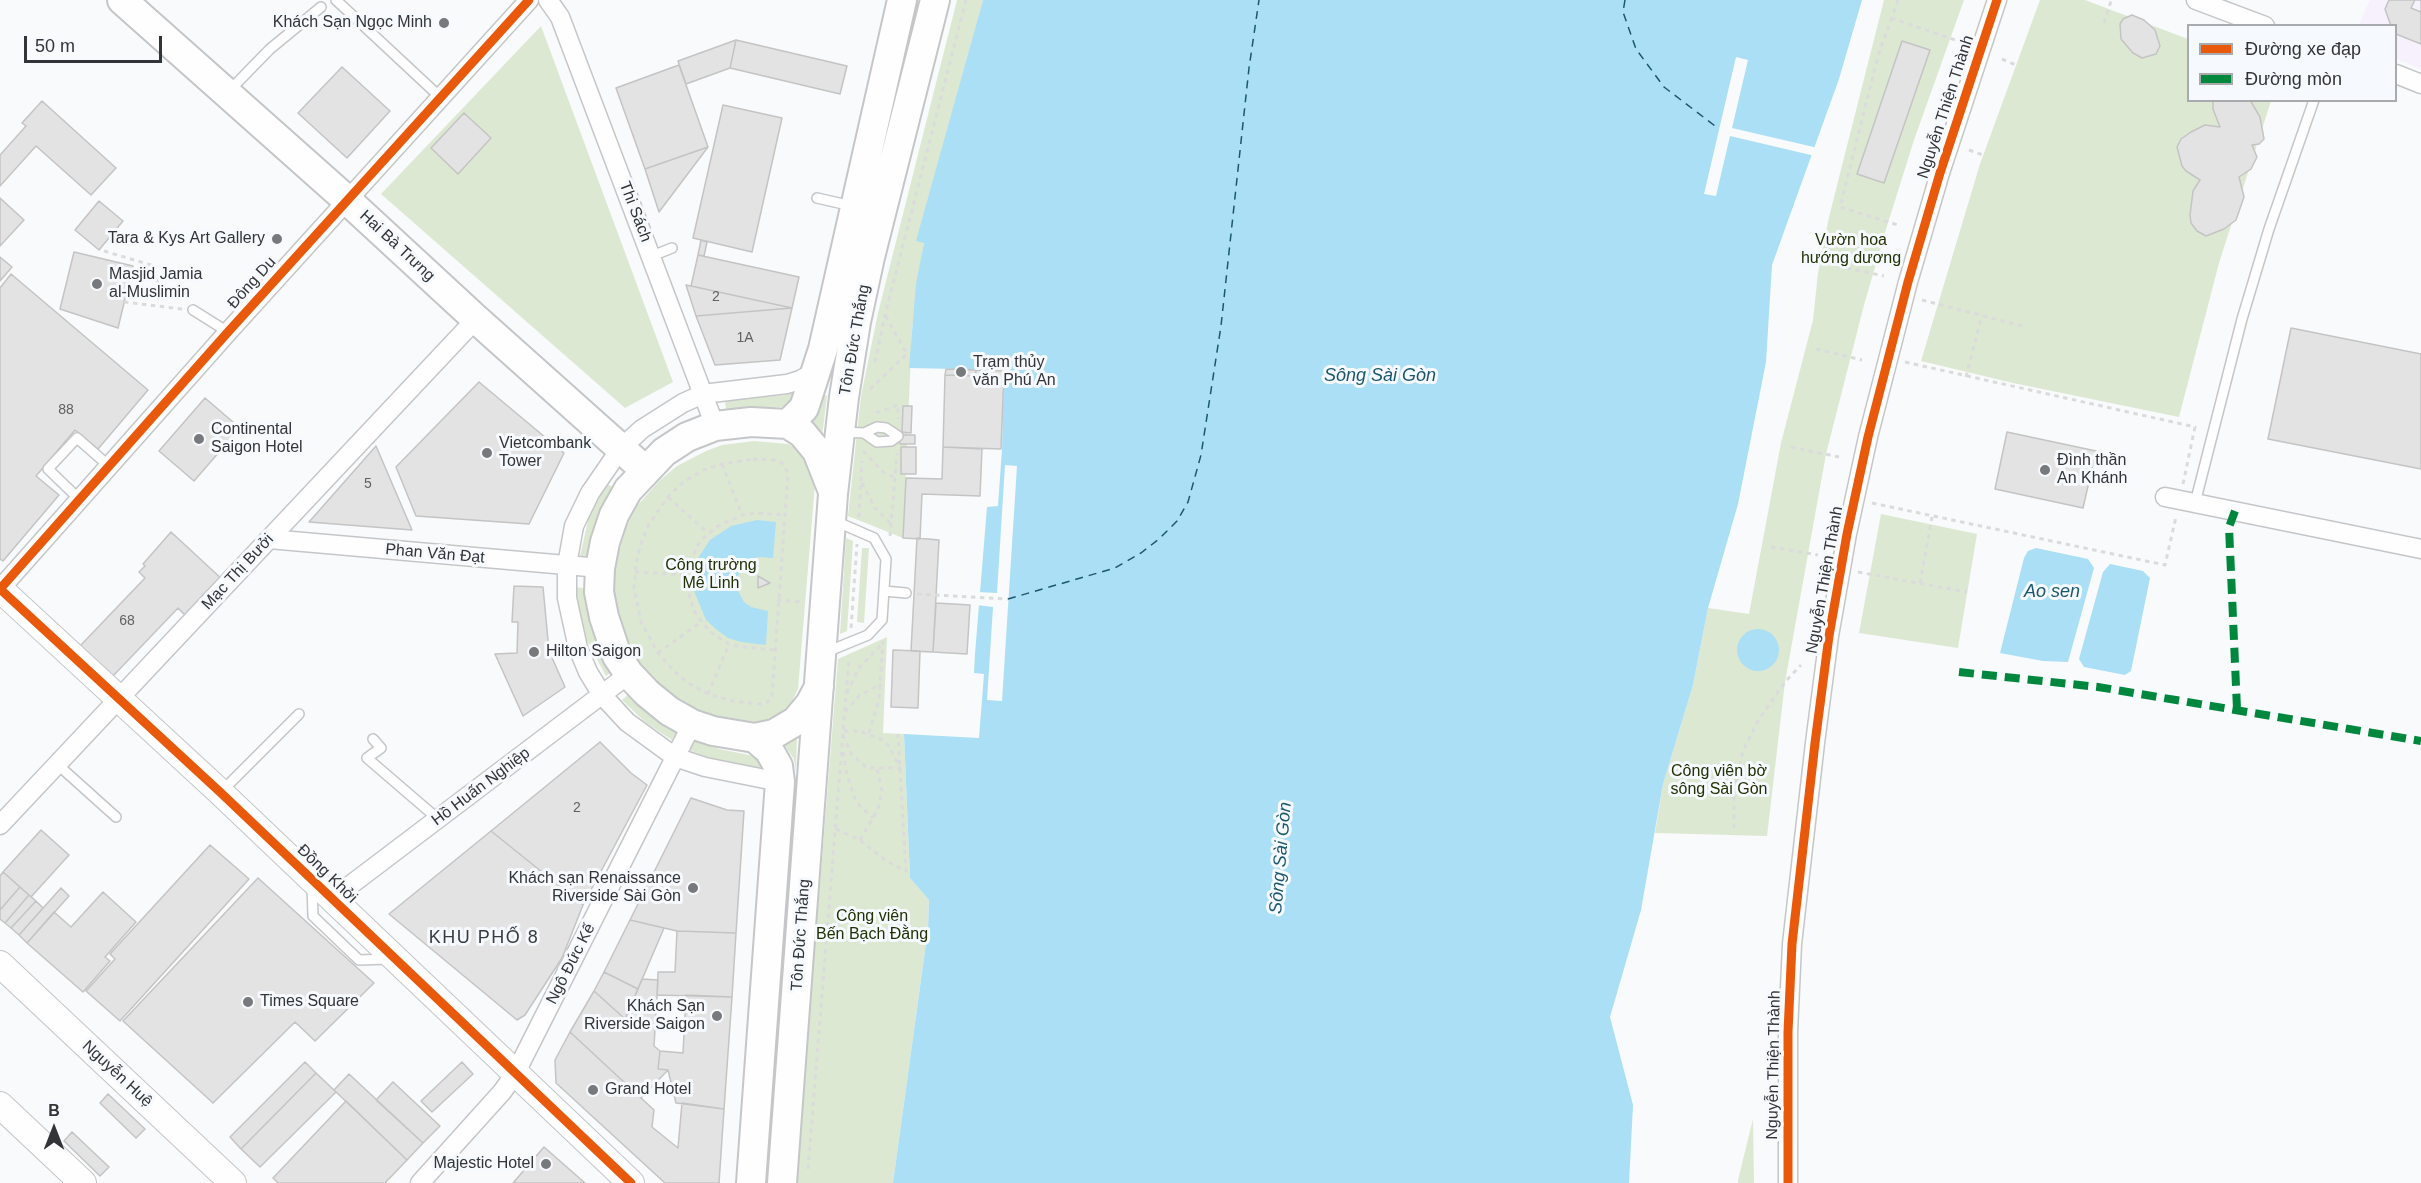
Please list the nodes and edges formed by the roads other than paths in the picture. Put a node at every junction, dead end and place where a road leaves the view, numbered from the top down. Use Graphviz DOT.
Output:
graph roads {
  1 [pos="122,0"];
  2 [pos="336,0"];
  3 [pos="529,0"];
  4 [pos="548,0"];
  5 [pos="902,0"];
  6 [pos="935,0"];
  7 [pos="1997,0"];
  8 [pos="2196,0"];
  9 [pos="321,7"];
  10 [pos="2260,24"];
  11 [pos="2397,74"];
  12 [pos="2421,84"];
  13 [pos="227,93"];
  14 [pos="440,97"];
  15 [pos="2313,102"];
  16 [pos="817,198"];
  17 [pos="347,200"];
  18 [pos="868,210"];
  19 [pos="672,248"];
  20 [pos="652,255"];
  21 [pos="195,311"];
  22 [pos="476,319"];
  23 [pos="228,332"];
  24 [pos="817,371"];
  25 [pos="703,394"];
  26 [pos="788,424"];
  27 [pos="715,426"];
  28 [pos="852,432"];
  29 [pos="621,448"];
  30 [pos="109,466"];
  31 [pos="645,470"];
  32 [pos="79,500"];
  33 [pos="2180,500"];
  34 [pos="832,507"];
  35 [pos="269,539"];
  36 [pos="2421,549"];
  37 [pos="567,565"];
  38 [pos="600,568"];
  39 [pos="0,589"];
  40 [pos="884,591"];
  41 [pos="906,594"];
  42 [pos="822,654"];
  43 [pos="629,674"];
  44 [pos="833,691"];
  45 [pos="602,695"];
  46 [pos="119,699"];
  47 [pos="299,714"];
  48 [pos="692,724"];
  49 [pos="755,738"];
  50 [pos="373,739"];
  51 [pos="675,757"];
  52 [pos="57,764"];
  53 [pos="780,782"];
  54 [pos="220,792"];
  55 [pos="116,817"];
  56 [pos="438,819"];
  57 [pos="0,825"];
  58 [pos="312,879"];
  59 [pos="332,899"];
  60 [pos="394,958"];
  61 [pos="0,964"];
  62 [pos="515,1074"];
  63 [pos="0,1105"];
  64 [pos="795,1180"];
  65 [pos="84,1183"];
  66 [pos="233,1183"];
  67 [pos="420,1183"];
  68 [pos="631,1183"];
  69 [pos="751,1183"];
  70 [pos="1788,1183"];
  1 -- 13 [label="main road, Hai Bà Trưng"];
  2 -- 14 [label="lane"];
  3 -- 14 [label="street, Đông Du"];
  4 -- 20 [label="street, Thi Sách"];
  5 -- 18 [label="main road, Tôn Đức Thắng"];
  6 -- 18 [label="main road, Tôn Đức Thắng"];
  7 -- 70 [label="street, Nguyễn Thiện Thành"];
  8 -- 10 [label="street"];
  9 -- 13 [label="lane"];
  11 -- 12 [label="street"];
  13 -- 17 [label="main road, Hai Bà Trưng"];
  14 -- 17 [label="street, Đông Du"];
  15 -- 33 [label="lane"];
  16 -- 18 [label="lane"];
  17 -- 22 [label="main road, Hai Bà Trưng"];
  17 -- 23 [label="street, Đông Du"];
  18 -- 24 [label="main road, Tôn Đức Thắng"];
  18 -- 28 [label="main road, Tôn Đức Thắng"];
  19 -- 20 [label="lane"];
  20 -- 25 [label="street, Thi Sách"];
  21 -- 23 [label="lane"];
  22 -- 29 [label="main road, Hai Bà Trưng"];
  22 -- 35 [label="street, Mạc Thị Bưởi"];
  23 -- 30 [label="street, Đông Du"];
  24 -- 25 [label="street"];
  24 -- 26 [label="main road, Tôn Đức Thắng"];
  25 -- 27 [label="street, Thi Sách"];
  25 -- 29 [label="street"];
  26 -- 27 [label="main road"];
  26 -- 34 [label="main road"];
  27 -- 31 [label="main road"];
  28 -- 28 [label="lane"];
  28 -- 34 [label="main road, Tôn Đức Thắng"];
  29 -- 31 [label="main road, Hai Bà Trưng"];
  29 -- 37 [label="street"];
  30 -- 32 [label="street, Đông Du"];
  30 -- 32 [label="lane"];
  31 -- 38 [label="main road"];
  32 -- 39 [label="street, Đông Du"];
  33 -- 36 [label="street"];
  34 -- 40 [label="lane"];
  34 -- 42 [label="main road, Tôn Đức Thắng"];
  35 -- 37 [label="street, Phan Văn Ðạt"];
  35 -- 46 [label="street, Mạc Thị Bưởi"];
  37 -- 38 [label="street, Phan Văn Ðạt"];
  37 -- 45 [label="street"];
  38 -- 43 [label="main road"];
  39 -- 46 [label="street, Ðồng Khởi"];
  40 -- 41 [label="lane"];
  40 -- 42 [label="lane"];
  42 -- 44 [label="main road, Tôn Đức Thắng"];
  43 -- 45 [label="street, Hồ Huấn Nghiệp"];
  43 -- 48 [label="main road"];
  44 -- 49 [label="main road"];
  44 -- 64 [label="main road, Tôn Ðức Thắng"];
  45 -- 51 [label="street"];
  45 -- 56 [label="street, Hồ Huấn Nghiệp"];
  46 -- 52 [label="street, Mạc Thị Bưởi"];
  46 -- 54 [label="street, Ðồng Khởi"];
  47 -- 54 [label="lane"];
  48 -- 49 [label="main road"];
  48 -- 51 [label="street, Ngô Ðức Kế"];
  49 -- 53 [label="main road, Tôn Ðức Thắng"];
  50 -- 56 [label="lane"];
  51 -- 53 [label="street"];
  51 -- 62 [label="street, Ngô Ðức Kế"];
  52 -- 55 [label="lane"];
  52 -- 57 [label="street, Mạc Thị Bưởi"];
  53 -- 69 [label="main road, Tôn Ðức Thắng"];
  54 -- 58 [label="street, Ðồng Khởi"];
  56 -- 59 [label="street, Hồ Huấn Nghiệp"];
  58 -- 59 [label="street, Ðồng Khởi"];
  58 -- 60 [label="lane"];
  59 -- 60 [label="street, Ðồng Khởi"];
  60 -- 62 [label="street, Ðồng Khởi"];
  61 -- 66 [label="street, Nguyễn Huệ"];
  62 -- 67 [label="street, Ngô Ðức Kế"];
  62 -- 68 [label="street, Ðồng Khởi"];
  63 -- 65 [label="street"];
}
